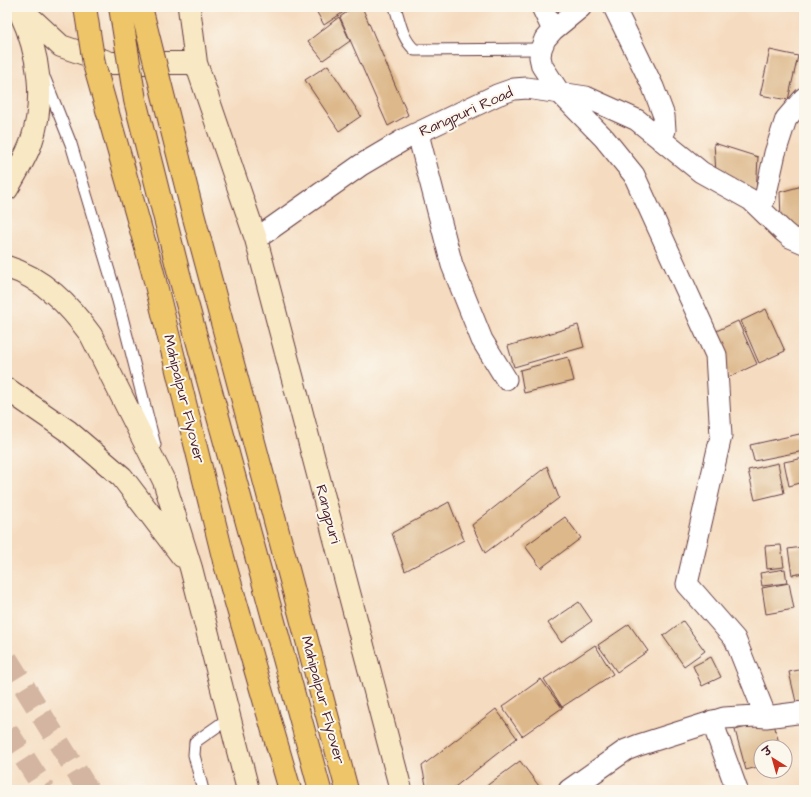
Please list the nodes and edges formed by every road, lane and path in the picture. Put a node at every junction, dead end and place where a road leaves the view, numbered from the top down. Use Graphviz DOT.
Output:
graph roads {
  1 [pos="18,7"];
  2 [pos="85,7"];
  3 [pos="120,7"];
  4 [pos="141,7"];
  5 [pos="188,7"];
  6 [pos="395,7"];
  7 [pos="542,7"];
  8 [pos="581,7"];
  9 [pos="614,7"];
  10 [pos="553,30"];
  11 [pos="541,49"];
  12 [pos="36,58"];
  13 [pos="196,63"];
  14 [pos="559,92"];
  15 [pos="804,98"];
  16 [pos="418,134"];
  17 [pos="661,140"];
  18 [pos="7,189"];
  19 [pos="757,205"];
  20 [pos="256,239"];
  21 [pos="804,243"];
  22 [pos="7,266"];
  23 [pos="506,380"];
  24 [pos="7,389"];
  25 [pos="164,481"];
  26 [pos="191,568"];
  27 [pos="804,712"];
  28 [pos="766,717"];
  29 [pos="229,718"];
  30 [pos="712,721"];
  31 [pos="203,790"];
  32 [pos="248,790"];
  33 [pos="290,790"];
  34 [pos="320,790"];
  35 [pos="347,790"];
  36 [pos="400,790"];
  37 [pos="569,790"];
  38 [pos="737,790"];
  1 -- 12 [label="main road"];
  1 -- 13 [label="main road"];
  2 -- 33 [label="highway, Mahipalpur Flyover, bridge"];
  3 -- 34 [label="highway, bridge"];
  4 -- 35 [label="highway, Mahipalpur Flyover, bridge"];
  5 -- 13 [label="main road, Rangpuri"];
  6 -- 11 [label="lane"];
  7 -- 10 [label="street"];
  8 -- 10 [label="street"];
  9 -- 17 [label="street"];
  10 -- 11 [label="street"];
  11 -- 14 [label="street"];
  12 -- 18 [label="main road"];
  12 -- 25 [label="lane"];
  13 -- 20 [label="main road, Rangpuri"];
  14 -- 16 [label="street, Rangpuri Road"];
  14 -- 17 [label="street, Rangpuri Road"];
  14 -- 28 [label="street"];
  15 -- 19 [label="street"];
  16 -- 20 [label="street, Rangpuri Road"];
  16 -- 23 [label="street"];
  17 -- 19 [label="street, Rangpuri Road"];
  19 -- 21 [label="street, Rangpuri Road"];
  20 -- 36 [label="main road, Rangpuri"];
  22 -- 25 [label="main road"];
  24 -- 26 [label="main road"];
  25 -- 26 [label="main road"];
  26 -- 29 [label="main road"];
  27 -- 28 [label="street"];
  28 -- 30 [label="street"];
  29 -- 31 [label="lane"];
  29 -- 32 [label="main road"];
  30 -- 37 [label="street"];
  30 -- 38 [label="street"];
}
